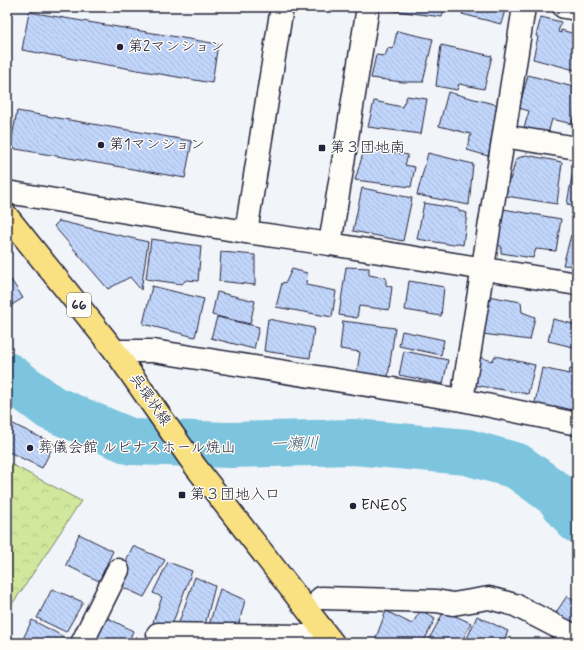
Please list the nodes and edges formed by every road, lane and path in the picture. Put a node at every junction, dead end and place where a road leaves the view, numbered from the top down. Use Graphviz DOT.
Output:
graph roads {
  1 [pos="282,7"];
  2 [pos="368,7"];
  3 [pos="524,7"];
  4 [pos="564,7"];
  5 [pos="577,9"];
  6 [pos="504,136"];
  7 [pos="577,148"];
  8 [pos="7,192"];
  9 [pos="7,216"];
  10 [pos="246,232"];
  11 [pos="330,244"];
  12 [pos="482,269"];
  13 [pos="577,284"];
  14 [pos="116,351"];
  15 [pos="462,400"];
  16 [pos="577,424"];
  17 [pos="118,570"];
  18 [pos="321,598"];
  19 [pos="158,634"];
  20 [pos="577,637"];
  21 [pos="320,639"];
  22 [pos="82,643"];
  1 -- 10 [label="street"];
  2 -- 11 [label="street"];
  3 -- 6 [label="street"];
  4 -- 5 [label="street"];
  6 -- 7 [label="street"];
  6 -- 12 [label="street"];
  8 -- 10 [label="street"];
  9 -- 14 [label="main road, 呉環状線 / 66"];
  10 -- 11 [label="street"];
  11 -- 12 [label="street"];
  12 -- 13 [label="street"];
  12 -- 15 [label="street"];
  14 -- 15 [label="street"];
  14 -- 21 [label="main road, 呉環状線 / 66"];
  15 -- 16 [label="street"];
  17 -- 22 [label="street"];
  18 -- 20 [label="street"];
  19 -- 21 [label="street"];
}
